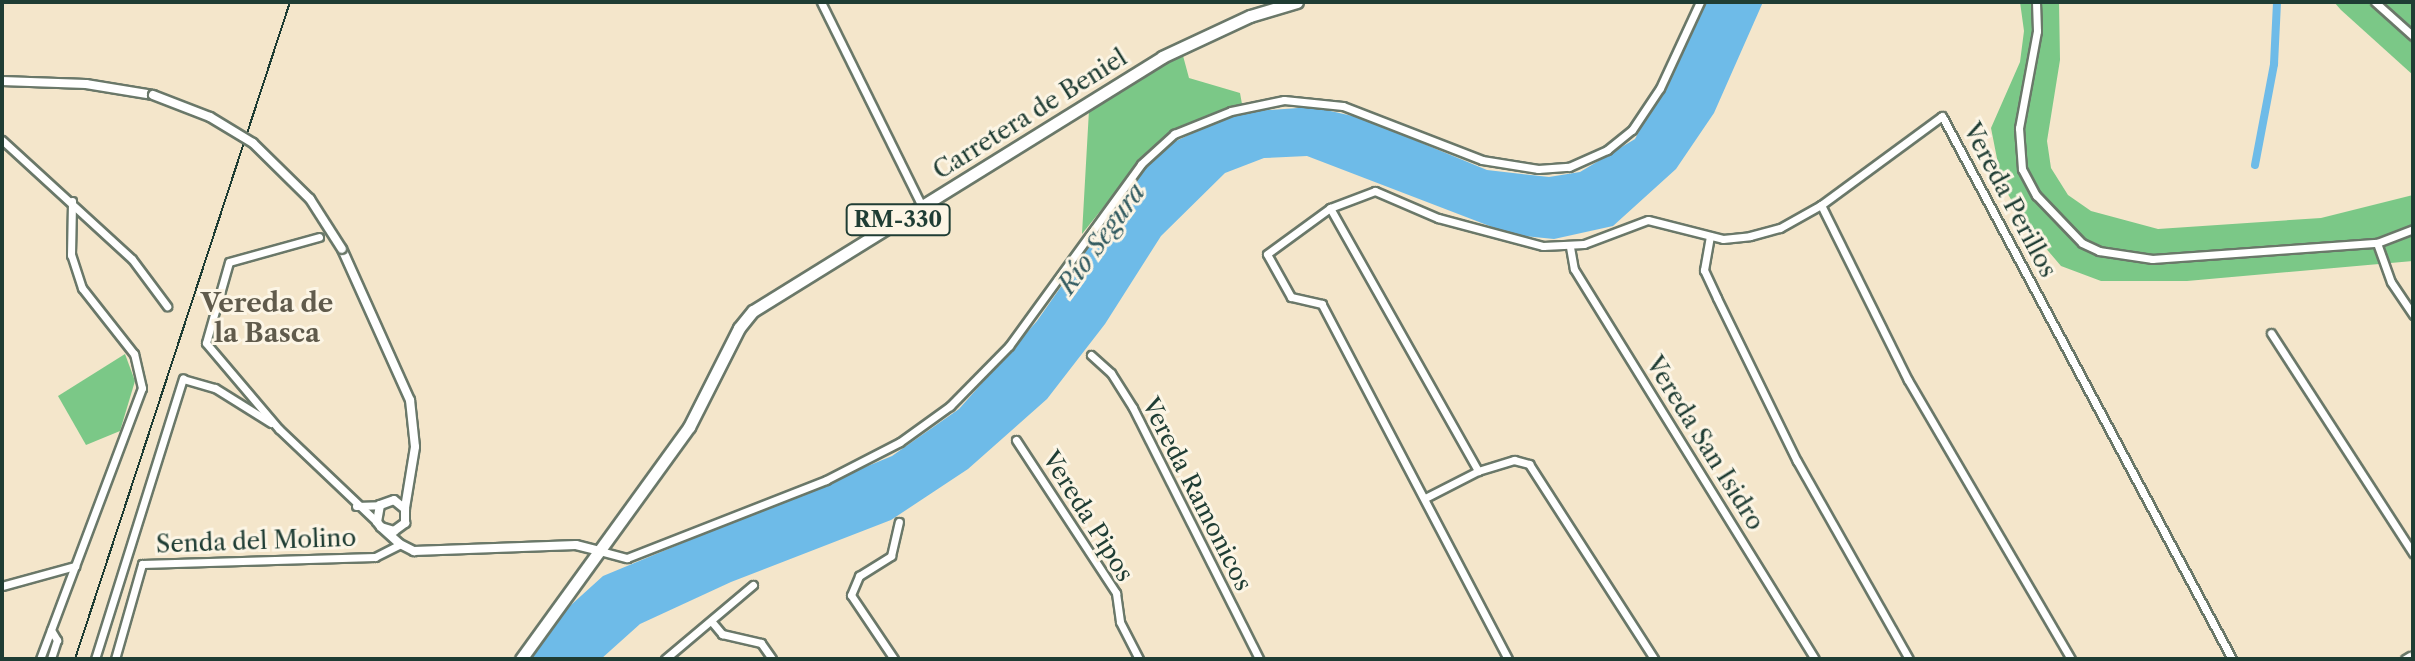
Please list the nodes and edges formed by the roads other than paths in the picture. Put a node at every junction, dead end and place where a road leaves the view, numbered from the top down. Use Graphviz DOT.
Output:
graph roads {
  1 [pos="821,2"];
  2 [pos="1297,2"];
  3 [pos="1700,2"];
  4 [pos="2036,2"];
  5 [pos="2375,2"];
  6 [pos="2413,36"];
  7 [pos="2,81"];
  8 [pos="2,140"];
  9 [pos="72,201"];
  10 [pos="1821,205"];
  11 [pos="922,206"];
  12 [pos="1330,208"];
  13 [pos="2413,229"];
  14 [pos="1710,236"];
  15 [pos="319,237"];
  16 [pos="2377,243"];
  17 [pos="1570,247"];
  18 [pos="167,306"];
  19 [pos="2413,315"];
  20 [pos="2271,333"];
  21 [pos="1091,355"];
  22 [pos="279,429"];
  23 [pos="1016,440"];
  24 [pos="1478,471"];
  25 [pos="407,483"];
  26 [pos="1425,498"];
  27 [pos="384,503"];
  28 [pos="354,505"];
  29 [pos="405,509"];
  30 [pos="899,522"];
  31 [pos="382,527"];
  32 [pos="402,527"];
  33 [pos="400,544"];
  34 [pos="600,551"];
  35 [pos="2413,553"];
  36 [pos="375,557"];
  37 [pos="75,566"];
  38 [pos="753,585"];
  39 [pos="2,586"];
  40 [pos="712,622"];
  41 [pos="51,630"];
  42 [pos="40,659"];
  43 [pos="51,659"];
  44 [pos="95,659"];
  45 [pos="115,659"];
  46 [pos="521,659"];
  47 [pos="665,659"];
  48 [pos="772,659"];
  49 [pos="894,659"];
  50 [pos="1139,659"];
  51 [pos="1259,659"];
  52 [pos="1508,659"];
  53 [pos="1654,659"];
  54 [pos="1815,659"];
  55 [pos="1909,659"];
  56 [pos="2071,659"];
  57 [pos="2232,659"];
  1 -- 11 [label="street"];
  2 -- 11 [label="main road, Carretera de Beniel / RM-330"];
  3 -- 34 [label="street"];
  4 -- 16 [label="street"];
  5 -- 6 [label="street"];
  7 -- 25 [label="street, bridge"];
  8 -- 9 [label="street"];
  9 -- 18 [label="street"];
  9 -- 37 [label="street"];
  10 -- 14 [label="street, Vereda Perillos"];
  10 -- 56 [label="street"];
  10 -- 57 [label="street, Vereda Perillos"];
  11 -- 34 [label="main road, Carretera de Beniel / RM-330"];
  12 -- 17 [label="street, Vereda Perillos"];
  12 -- 24 [label="street"];
  12 -- 26 [label="street"];
  13 -- 16 [label="street"];
  14 -- 17 [label="street, Vereda Perillos"];
  14 -- 55 [label="street"];
  15 -- 22 [label="street"];
  16 -- 19 [label="street"];
  17 -- 54 [label="street, Vereda San Isidro"];
  20 -- 35 [label="street"];
  21 -- 51 [label="street, Vereda Ramonicos"];
  22 -- 28 [label="street"];
  22 -- 44 [label="street"];
  23 -- 50 [label="street, Vereda Pipos"];
  24 -- 26 [label="street"];
  24 -- 53 [label="street"];
  25 -- 27 [label="street"];
  25 -- 29 [label="street"];
  26 -- 52 [label="street"];
  27 -- 28 [label="street"];
  27 -- 29 [label="street"];
  27 -- 31 [label="street"];
  28 -- 31 [label="street"];
  29 -- 32 [label="street"];
  30 -- 49 [label="street"];
  31 -- 32 [label="street"];
  31 -- 33 [label="street"];
  31 -- 36 [label="street, Senda del Molino"];
  32 -- 33 [label="street"];
  33 -- 34 [label="street"];
  33 -- 36 [label="street, Senda del Molino"];
  34 -- 46 [label="main road, RM-330"];
  36 -- 45 [label="street, Senda del Molino"];
  37 -- 39 [label="street"];
  37 -- 41 [label="street"];
  38 -- 40 [label="street"];
  40 -- 47 [label="street"];
  40 -- 48 [label="street"];
  41 -- 42 [label="street"];
  41 -- 43 [label="street"];
}
